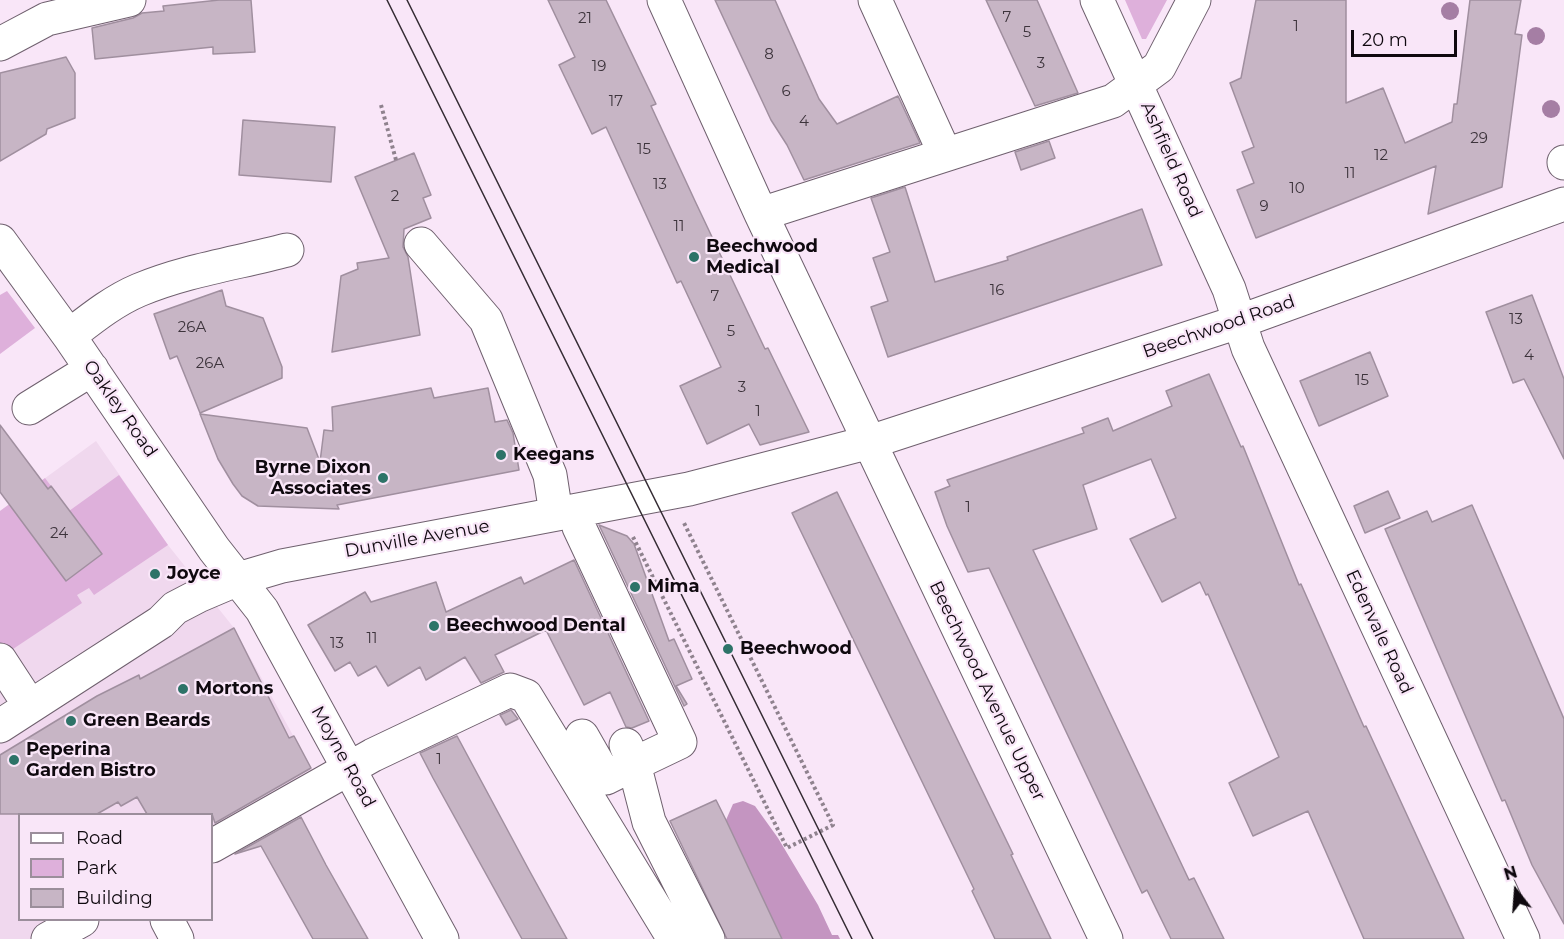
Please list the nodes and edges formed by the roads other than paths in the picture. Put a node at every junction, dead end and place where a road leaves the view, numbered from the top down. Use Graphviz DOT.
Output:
graph roads {
  1 [pos="129,0"];
  2 [pos="664,0"];
  3 [pos="875,0"];
  4 [pos="1097,0"];
  5 [pos="1194,0"];
  6 [pos="0,44"];
  7 [pos="1136,84"];
  8 [pos="945,154"];
  9 [pos="1564,204"];
  10 [pos="761,214"];
  11 [pos="0,241"];
  12 [pos="421,244"];
  13 [pos="287,250"];
  14 [pos="1238,322"];
  15 [pos="69,336"];
  16 [pos="92,369"];
  17 [pos="29,408"];
  18 [pos="870,442"];
  19 [pos="566,513"];
  20 [pos="238,579"];
  21 [pos="0,660"];
  22 [pos="30,706"];
  23 [pos="0,726"];
  24 [pos="582,736"];
  25 [pos="630,754"];
  26 [pos="350,770"];
  27 [pos="213,845"];
  28 [pos="80,921"];
  29 [pos="168,921"];
  30 [pos="48,939"];
  31 [pos="177,939"];
  32 [pos="442,939"];
  33 [pos="674,939"];
  34 [pos="708,939"];
  35 [pos="1106,939"];
  36 [pos="1523,939"];
  1 -- 6 [label="street"];
  2 -- 10 [label="street, Beechwood Avenue Upper"];
  3 -- 8 [label="street"];
  4 -- 7 [label="street, Ashfield Road"];
  5 -- 7 [label="street"];
  7 -- 8 [label="street"];
  7 -- 14 [label="street, Ashfield Road"];
  8 -- 10 [label="street"];
  9 -- 14 [label="street, Beechwood Road"];
  10 -- 18 [label="street, Beechwood Avenue Upper"];
  11 -- 15 [label="street, Oakley Road"];
  12 -- 19 [label="street"];
  13 -- 15 [label="street"];
  14 -- 18 [label="street, Beechwood Road"];
  14 -- 36 [label="street, Edenvale Road"];
  15 -- 16 [label="street, Oakley Road"];
  16 -- 17 [label="street"];
  16 -- 20 [label="street, Oakley Road"];
  18 -- 19 [label="street, Dunville Avenue"];
  18 -- 35 [label="street, Beechwood Avenue Upper"];
  19 -- 20 [label="street, Dunville Avenue"];
  19 -- 25 [label="street"];
  20 -- 22 [label="street, Dunville Avenue"];
  20 -- 26 [label="street, Moyne Road"];
  21 -- 22 [label="street"];
  22 -- 23 [label="street, Dunville Avenue"];
  24 -- 25 [label="street"];
  25 -- 34 [label="street"];
  26 -- 27 [label="street"];
  26 -- 32 [label="street, Moyne Road"];
  26 -- 33 [label="street"];
  28 -- 30 [label="street"];
  29 -- 31 [label="street"];
}
